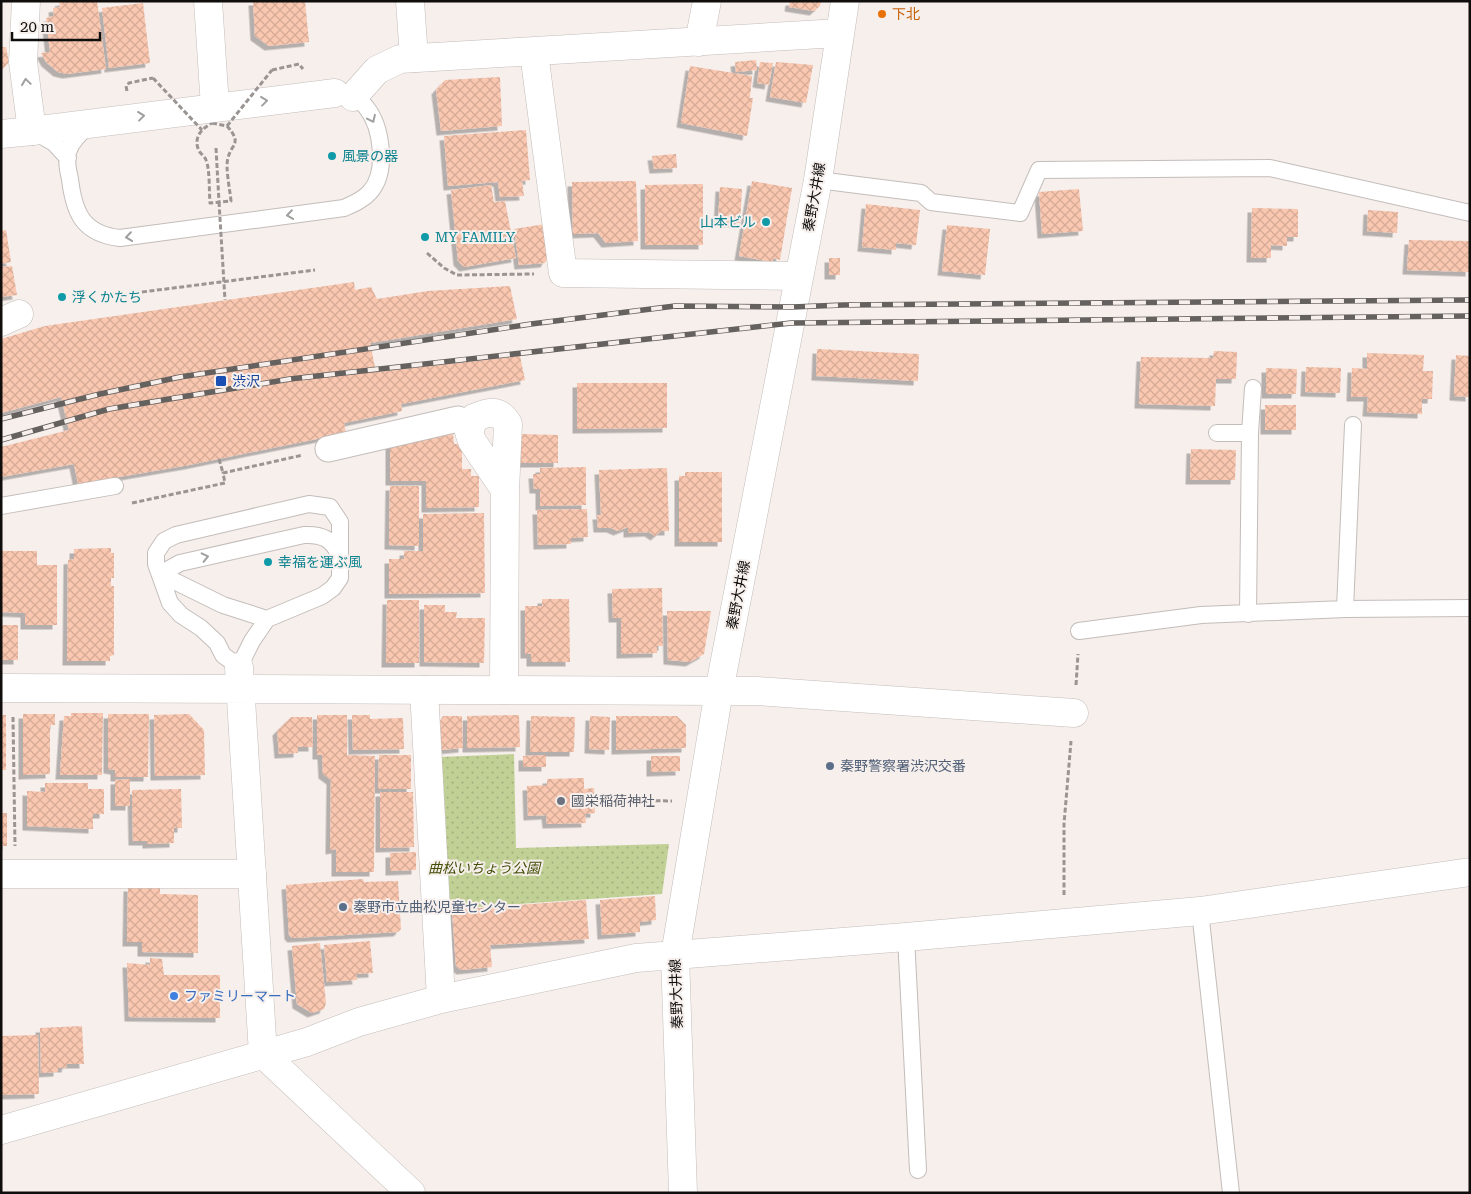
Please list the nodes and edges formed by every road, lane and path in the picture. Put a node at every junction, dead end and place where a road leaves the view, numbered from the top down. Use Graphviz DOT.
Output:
graph roads {
  1 [pos="26,1"];
  2 [pos="208,1"];
  3 [pos="410,1"];
  4 [pos="707,1"];
  5 [pos="845,1"];
  6 [pos="839,33"];
  7 [pos="700,42"];
  8 [pos="534,53"];
  9 [pos="414,58"];
  10 [pos="300,64"];
  11 [pos="129,83"];
  12 [pos="344,95"];
  13 [pos="221,116"];
  14 [pos="93,123"];
  15 [pos="202,130"];
  16 [pos="32,131"];
  17 [pos="1,134"];
  18 [pos="216,148"];
  19 [pos="68,158"];
  20 [pos="818,180"];
  21 [pos="219,202"];
  22 [pos="1470,213"];
  23 [pos="427,253"];
  24 [pos="315,270"];
  25 [pos="563,273"];
  26 [pos="798,276"];
  27 [pos="224,281"];
  28 [pos="142,292"];
  29 [pos="225,300"];
  30 [pos="1253,388"];
  31 [pos="471,424"];
  32 [pos="1353,425"];
  33 [pos="1217,433"];
  34 [pos="1250,433"];
  35 [pos="328,450"];
  36 [pos="219,459"];
  37 [pos="223,473"];
  38 [pos="114,486"];
  39 [pos="505,490"];
  40 [pos="126,504"];
  41 [pos="1,506"];
  42 [pos="341,560"];
  43 [pos="160,574"];
  44 [pos="1470,608"];
  45 [pos="1345,609"];
  46 [pos="1248,614"];
  47 [pos="267,619"];
  48 [pos="1079,631"];
  49 [pos="240,679"];
  50 [pos="7,688"];
  51 [pos="424,690"];
  52 [pos="504,690"];
  53 [pos="719,691"];
  54 [pos="1074,713"];
  55 [pos="603,800"];
  56 [pos="674,801"];
  57 [pos="1470,872"];
  58 [pos="9,874"];
  59 [pos="252,874"];
  60 [pos="1200,911"];
  61 [pos="1063,922"];
  62 [pos="906,937"];
  63 [pos="675,955"];
  64 [pos="441,999"];
  65 [pos="263,1054"];
  66 [pos="1,1130"];
  67 [pos="918,1170"];
  68 [pos="411,1193"];
  69 [pos="683,1193"];
  70 [pos="1231,1193"];
  16 -- 1 [label="street, one-way"];
  2 -- 13 [label="street"];
  3 -- 9 [label="street"];
  4 -- 7 [label="street"];
  5 -- 6 [label="street, 秦野大井線"];
  6 -- 7 [label="street"];
  6 -- 20 [label="street, 秦野大井線"];
  7 -- 8 [label="street"];
  8 -- 9 [label="street"];
  8 -- 25 [label="street"];
  9 -- 12 [label="street"];
  10 -- 13 [label="path, bridge"];
  11 -- 15 [label="path, bridge"];
  13 -- 12 [label="street, one-way"];
  12 -- 19 [label="lane, one-way"];
  14 -- 13 [label="street, one-way"];
  13 -- 15 [label="path"];
  13 -- 21 [label="path"];
  14 -- 16 [label="street"];
  14 -- 19 [label="lane"];
  15 -- 21 [label="path"];
  16 -- 17 [label="street"];
  16 -- 19 [label="lane"];
  18 -- 21 [label="path"];
  20 -- 22 [label="lane"];
  20 -- 26 [label="street, 秦野大井線"];
  21 -- 27 [label="path, bridge"];
  23 -- 25 [label="path"];
  24 -- 27 [label="path"];
  25 -- 26 [label="street"];
  26 -- 53 [label="street, 秦野大井線"];
  27 -- 28 [label="path"];
  27 -- 29 [label="path, bridge"];
  30 -- 34 [label="lane"];
  31 -- 35 [label="street"];
  31 -- 39 [label="street"];
  31 -- 39 [label="street"];
  32 -- 45 [label="lane"];
  33 -- 34 [label="lane"];
  34 -- 46 [label="lane"];
  35 -- 37 [label="path"];
  36 -- 37 [label="path"];
  37 -- 40 [label="path"];
  38 -- 41 [label="lane"];
  39 -- 52 [label="street"];
  43 -- 42 [label="lane, one-way"];
  42 -- 43 [label="lane"];
  42 -- 47 [label="lane"];
  43 -- 47 [label="lane"];
  43 -- 49 [label="lane"];
  44 -- 45 [label="lane"];
  45 -- 46 [label="lane"];
  46 -- 48 [label="lane"];
  47 -- 49 [label="lane"];
  48 -- 54 [label="path"];
  49 -- 50 [label="street"];
  49 -- 51 [label="street"];
  49 -- 59 [label="street"];
  50 -- 58 [label="path"];
  51 -- 52 [label="street"];
  51 -- 64 [label="street"];
  52 -- 53 [label="street"];
  53 -- 54 [label="street"];
  53 -- 63 [label="street, 秦野大井線"];
  54 -- 61 [label="path"];
  55 -- 56 [label="path"];
  57 -- 60 [label="street"];
  58 -- 59 [label="street"];
  59 -- 65 [label="street"];
  60 -- 61 [label="street"];
  60 -- 70 [label="lane"];
  61 -- 62 [label="street"];
  62 -- 63 [label="street"];
  62 -- 67 [label="lane"];
  63 -- 64 [label="street"];
  63 -- 69 [label="street, 秦野大井線"];
  64 -- 65 [label="street"];
  65 -- 66 [label="street"];
  65 -- 68 [label="street"];
}
